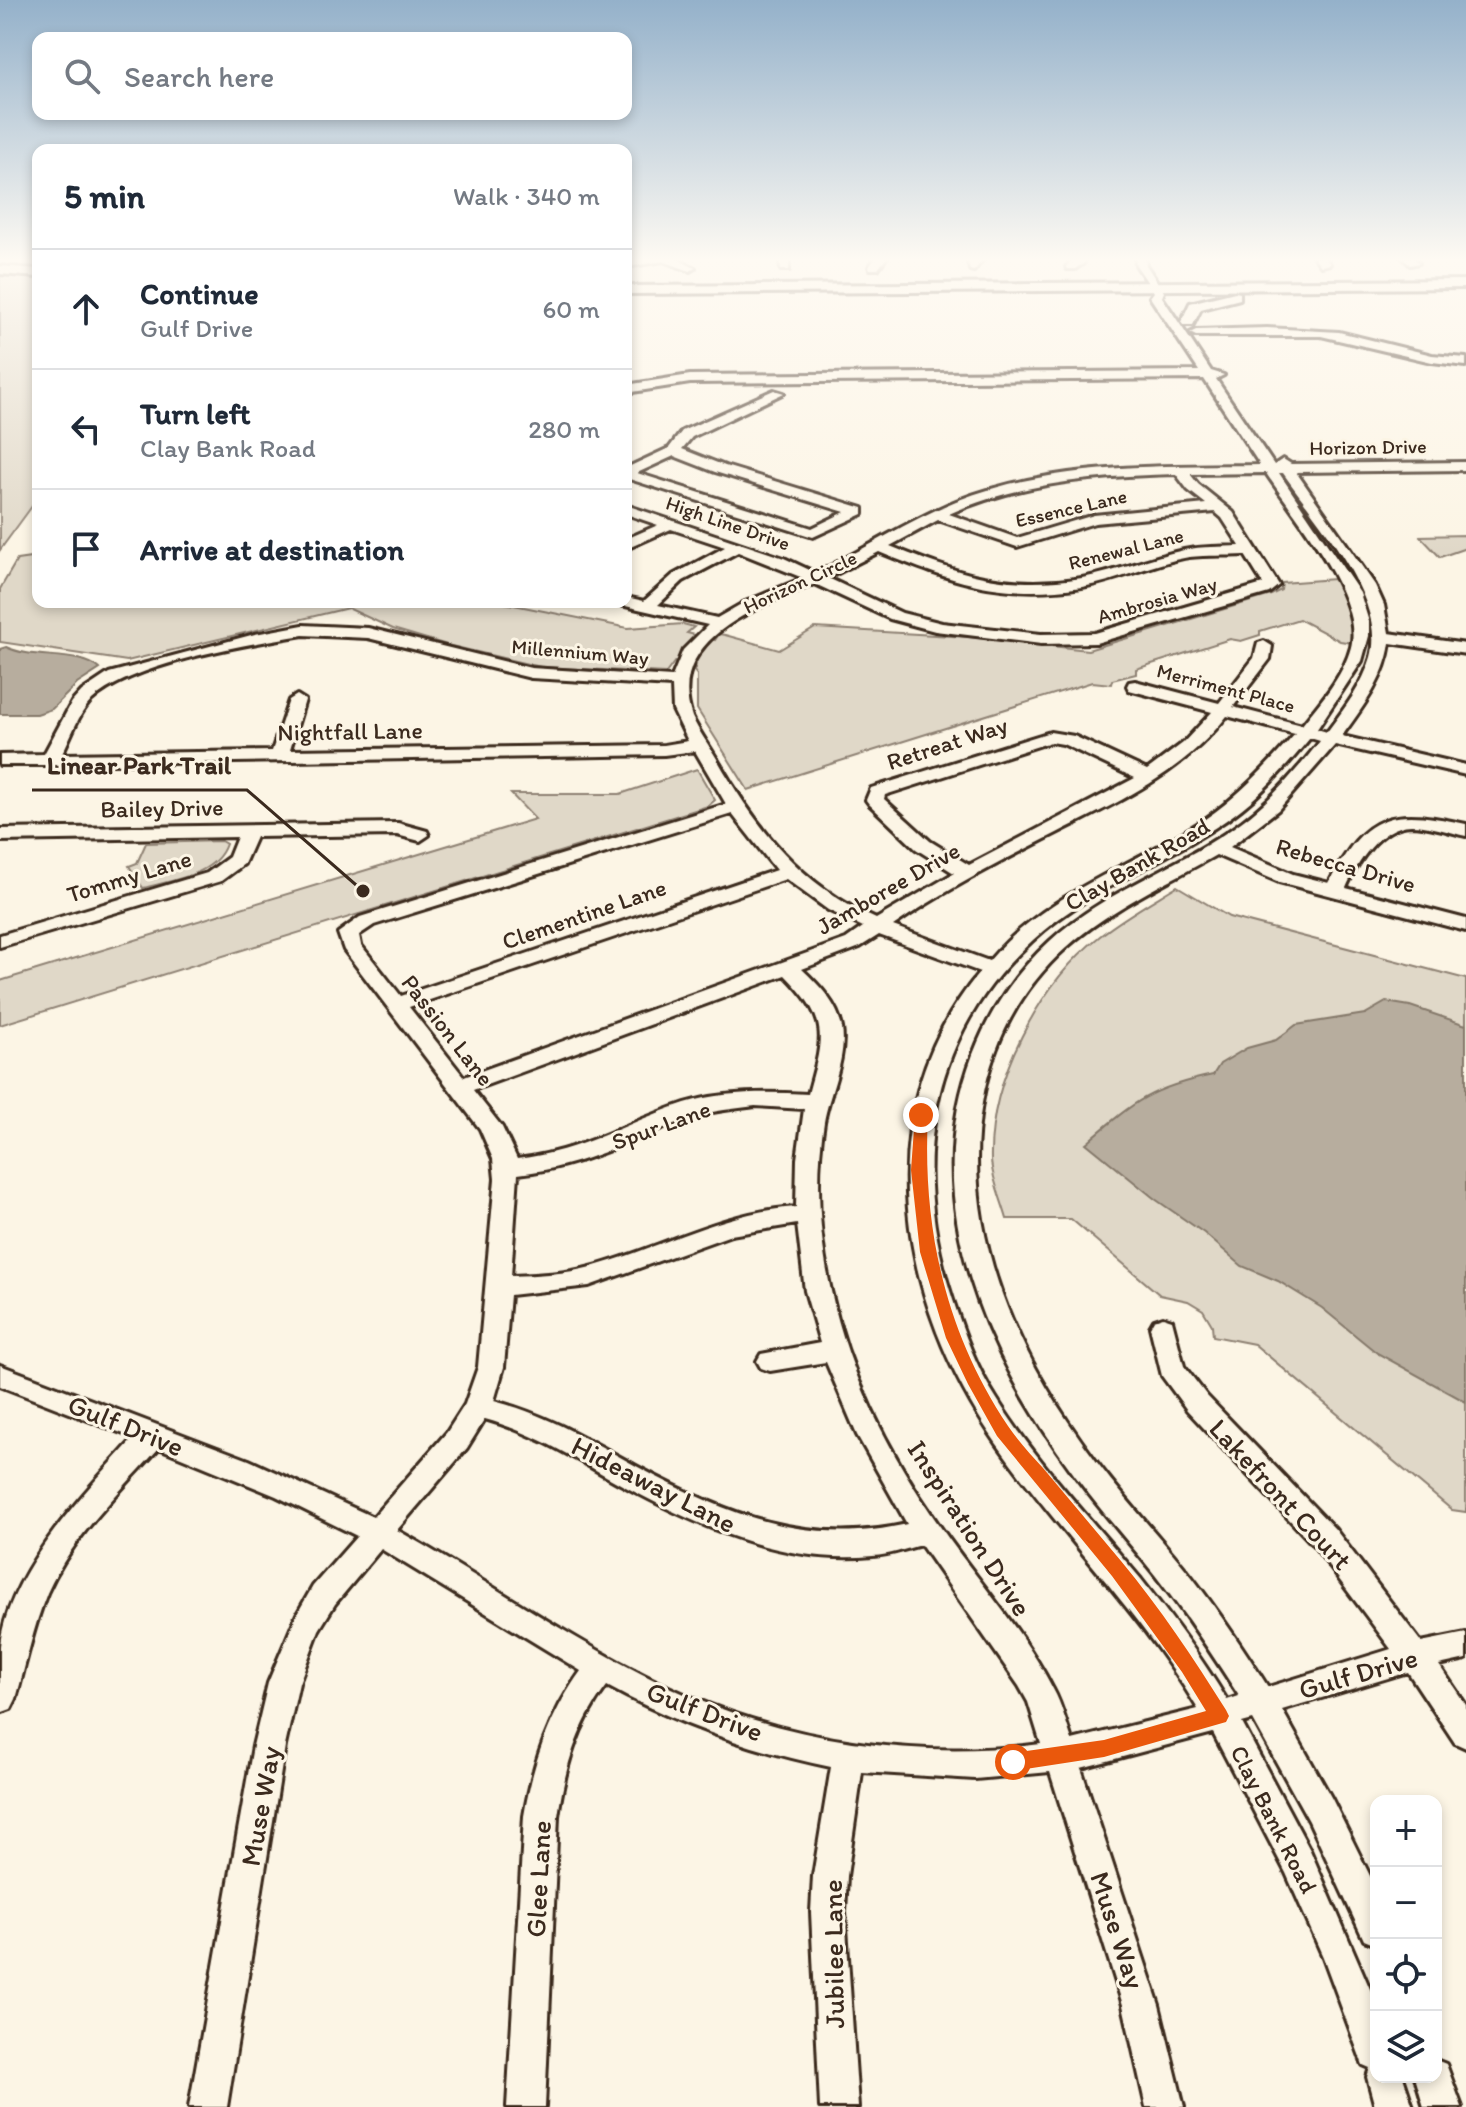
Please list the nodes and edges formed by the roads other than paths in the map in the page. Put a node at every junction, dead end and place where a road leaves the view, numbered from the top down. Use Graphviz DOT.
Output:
graph roads {
  1 [pos="1194,355"];
  2 [pos="1211,355"];
  3 [pos="1406,355"];
  4 [pos="1466,362"];
  5 [pos="1207,375"];
  6 [pos="1224,375"];
  7 [pos="632,378"];
  8 [pos="786,378"];
  9 [pos="828,378"];
  10 [pos="653,383"];
  11 [pos="632,389"];
  12 [pos="778,393"];
  13 [pos="674,451"];
  14 [pos="1466,466"];
  15 [pos="720,469"];
  16 [pos="1278,469"];
  17 [pos="1180,470"];
  18 [pos="632,471"];
  19 [pos="632,476"];
  20 [pos="675,489"];
  21 [pos="787,489"];
  22 [pos="1221,507"];
  23 [pos="632,511"];
  24 [pos="742,511"];
  25 [pos="935,514"];
  26 [pos="671,524"];
  27 [pos="632,542"];
  28 [pos="876,545"];
  29 [pos="737,547"];
  30 [pos="1249,550"];
  31 [pos="816,578"];
  32 [pos="632,603"];
  33 [pos="648,606"];
  34 [pos="720,623"];
  35 [pos="1382,641"];
  36 [pos="1264,646"];
  37 [pos="1466,650"];
  38 [pos="680,682"];
  39 [pos="1135,686"];
  40 [pos="297,700"];
  41 [pos="1222,710"];
  42 [pos="1306,732"];
  43 [pos="1332,739"];
  44 [pos="700,745"];
  45 [pos="279,756"];
  46 [pos="0,760"];
  47 [pos="50,760"];
  48 [pos="1466,770"];
  49 [pos="1149,778"];
  50 [pos="737,807"];
  51 [pos="1466,830"];
  52 [pos="249,831"];
  53 [pos="0,835"];
  54 [pos="420,835"];
  55 [pos="1215,848"];
  56 [pos="789,872"];
  57 [pos="968,873"];
  58 [pos="1335,891"];
  59 [pos="1466,925"];
  60 [pos="877,928"];
  61 [pos="0,941"];
  62 [pos="790,968"];
  63 [pos="991,975"];
  64 [pos="395,1005"];
  65 [pos="459,1087"];
  66 [pos="817,1102"];
  67 [pos="506,1168"];
  68 [pos="809,1215"];
  69 [pos="498,1286"];
  70 [pos="1163,1327"];
  71 [pos="836,1350"];
  72 [pos="770,1361"];
  73 [pos="0,1375"];
  74 [pos="478,1407"];
  75 [pos="153,1436"];
  76 [pos="376,1532"];
  77 [pos="927,1532"];
  78 [pos="1466,1646"];
  79 [pos="1414,1655"];
  80 [pos="603,1666"];
  81 [pos="0,1699"];
  82 [pos="1262,1702"];
  83 [pos="1220,1716"];
  84 [pos="1466,1733"];
  85 [pos="849,1754"];
  86 [pos="1062,1756"];
  87 [pos="1370,1915"];
  88 [pos="1370,2035"];
  89 [pos="1387,2083"];
  90 [pos="1435,2083"];
  91 [pos="208,2107"];
  92 [pos="526,2107"];
  93 [pos="839,2107"];
  94 [pos="1165,2107"];
  95 [pos="1394,2107"];
  96 [pos="1443,2107"];
  1 -- 5 [label="street, Clay Bank Road"];
  2 -- 6 [label="street, Clay Bank Road"];
  3 -- 4 [label="street"];
  5 -- 6 [label="street"];
  5 -- 9 [label="street"];
  5 -- 16 [label="street, Clay Bank Road"];
  6 -- 16 [label="street, Clay Bank Road"];
  7 -- 10 [label="street"];
  8 -- 9 [label="street"];
  8 -- 10 [label="street"];
  8 -- 12 [label="street"];
  9 -- 12 [label="street"];
  10 -- 11 [label="street"];
  12 -- 13 [label="street"];
  13 -- 15 [label="street"];
  13 -- 18 [label="street"];
  14 -- 16 [label="street, Horizon Drive"];
  15 -- 20 [label="street"];
  15 -- 21 [label="street"];
  16 -- 17 [label="street, Horizon Circle"];
  16 -- 35 [label="street, Clay Bank Road"];
  16 -- 42 [label="street, Clay Bank Road"];
  17 -- 22 [label="street, Ambrosia Way"];
  17 -- 25 [label="street, Horizon Circle"];
  19 -- 20 [label="street"];
  20 -- 24 [label="street"];
  21 -- 24 [label="street"];
  21 -- 24 [label="street"];
  22 -- 25 [label="street, Essence Lane"];
  22 -- 30 [label="street, Ambrosia Way"];
  23 -- 26 [label="street, High Line Drive"];
  25 -- 28 [label="street, Horizon Circle"];
  26 -- 27 [label="street"];
  26 -- 29 [label="street, High Line Drive"];
  28 -- 30 [label="street, Renewal Lane"];
  28 -- 31 [label="street, Horizon Circle"];
  29 -- 31 [label="street, High Line Drive"];
  29 -- 33 [label="street"];
  30 -- 31 [label="street, Ambrosia Way"];
  31 -- 34 [label="street, Horizon Circle"];
  32 -- 33 [label="street"];
  33 -- 34 [label="street"];
  34 -- 38 [label="street, Horizon Circle"];
  35 -- 37 [label="street"];
  35 -- 43 [label="street, Clay Bank Road"];
  36 -- 41 [label="street, Jamboree Drive"];
  38 -- 44 [label="street, Horizon Circle"];
  38 -- 47 [label="street, Millennium Way"];
  39 -- 41 [label="street, Merriment Place"];
  40 -- 45 [label="street"];
  41 -- 42 [label="street, Merriment Place"];
  41 -- 49 [label="street, Jamboree Drive"];
  42 -- 43 [label="street, Merriment Place"];
  42 -- 63 [label="street, Clay Bank Road"];
  43 -- 48 [label="street, Merriment Place"];
  43 -- 55 [label="street, Clay Bank Road"];
  44 -- 45 [label="street, Nightfall Lane"];
  44 -- 50 [label="street, Horizon Circle"];
  45 -- 47 [label="street, Nightfall Lane"];
  46 -- 47 [label="street, Nightfall Lane"];
  49 -- 57 [label="street, Jamboree Drive"];
  49 -- 57 [label="street, Retreat Way"];
  50 -- 56 [label="street, Horizon Circle"];
  50 -- 64 [label="street, Passion Lane"];
  51 -- 58 [label="street"];
  52 -- 53 [label="street, Bailey Drive"];
  52 -- 54 [label="street, Bailey Drive"];
  52 -- 61 [label="street, Tommy Lane"];
  55 -- 58 [label="street, Rebecca Drive"];
  55 -- 82 [label="street, Clay Bank Road"];
  56 -- 60 [label="street, Horizon Circle"];
  56 -- 64 [label="street, Clementine Lane"];
  57 -- 60 [label="street, Jamboree Drive"];
  58 -- 59 [label="street, Rebecca Drive"];
  60 -- 62 [label="street, Jamboree Drive"];
  60 -- 63 [label="street, Horizon Circle"];
  62 -- 65 [label="street, Jamboree Drive"];
  62 -- 66 [label="street, Inspiration Drive"];
  63 -- 83 [label="street, Clay Bank Road"];
  64 -- 65 [label="street, Passion Lane"];
  65 -- 67 [label="street, Passion Lane"];
  66 -- 67 [label="street, Spur Lane"];
  66 -- 68 [label="street, Inspiration Drive"];
  67 -- 69 [label="street, Passion Lane"];
  68 -- 69 [label="street"];
  68 -- 71 [label="street, Inspiration Drive"];
  69 -- 74 [label="street, Passion Lane"];
  70 -- 79 [label="street, Lakefront Court"];
  71 -- 72 [label="street"];
  71 -- 77 [label="street, Inspiration Drive"];
  73 -- 75 [label="street, Gulf Drive"];
  74 -- 76 [label="street, Passion Lane"];
  74 -- 77 [label="street, Hideaway Lane"];
  75 -- 76 [label="street, Gulf Drive"];
  75 -- 81 [label="street"];
  76 -- 80 [label="street, Gulf Drive"];
  76 -- 91 [label="street, Muse Way"];
  77 -- 86 [label="street, Inspiration Drive"];
  78 -- 79 [label="street, Gulf Drive"];
  79 -- 82 [label="street, Gulf Drive"];
  79 -- 84 [label="street, Lakefront Court"];
  80 -- 85 [label="street, Gulf Drive"];
  80 -- 92 [label="street, Glee Lane"];
  82 -- 83 [label="street, Gulf Drive"];
  82 -- 87 [label="street, Clay Bank Road"];
  83 -- 86 [label="street, Gulf Drive"];
  83 -- 88 [label="street, Clay Bank Road"];
  85 -- 86 [label="street, Gulf Drive"];
  85 -- 93 [label="street, Jubilee Lane"];
  86 -- 94 [label="street, Muse Way"];
  89 -- 95 [label="street"];
  90 -- 96 [label="street"];
}
